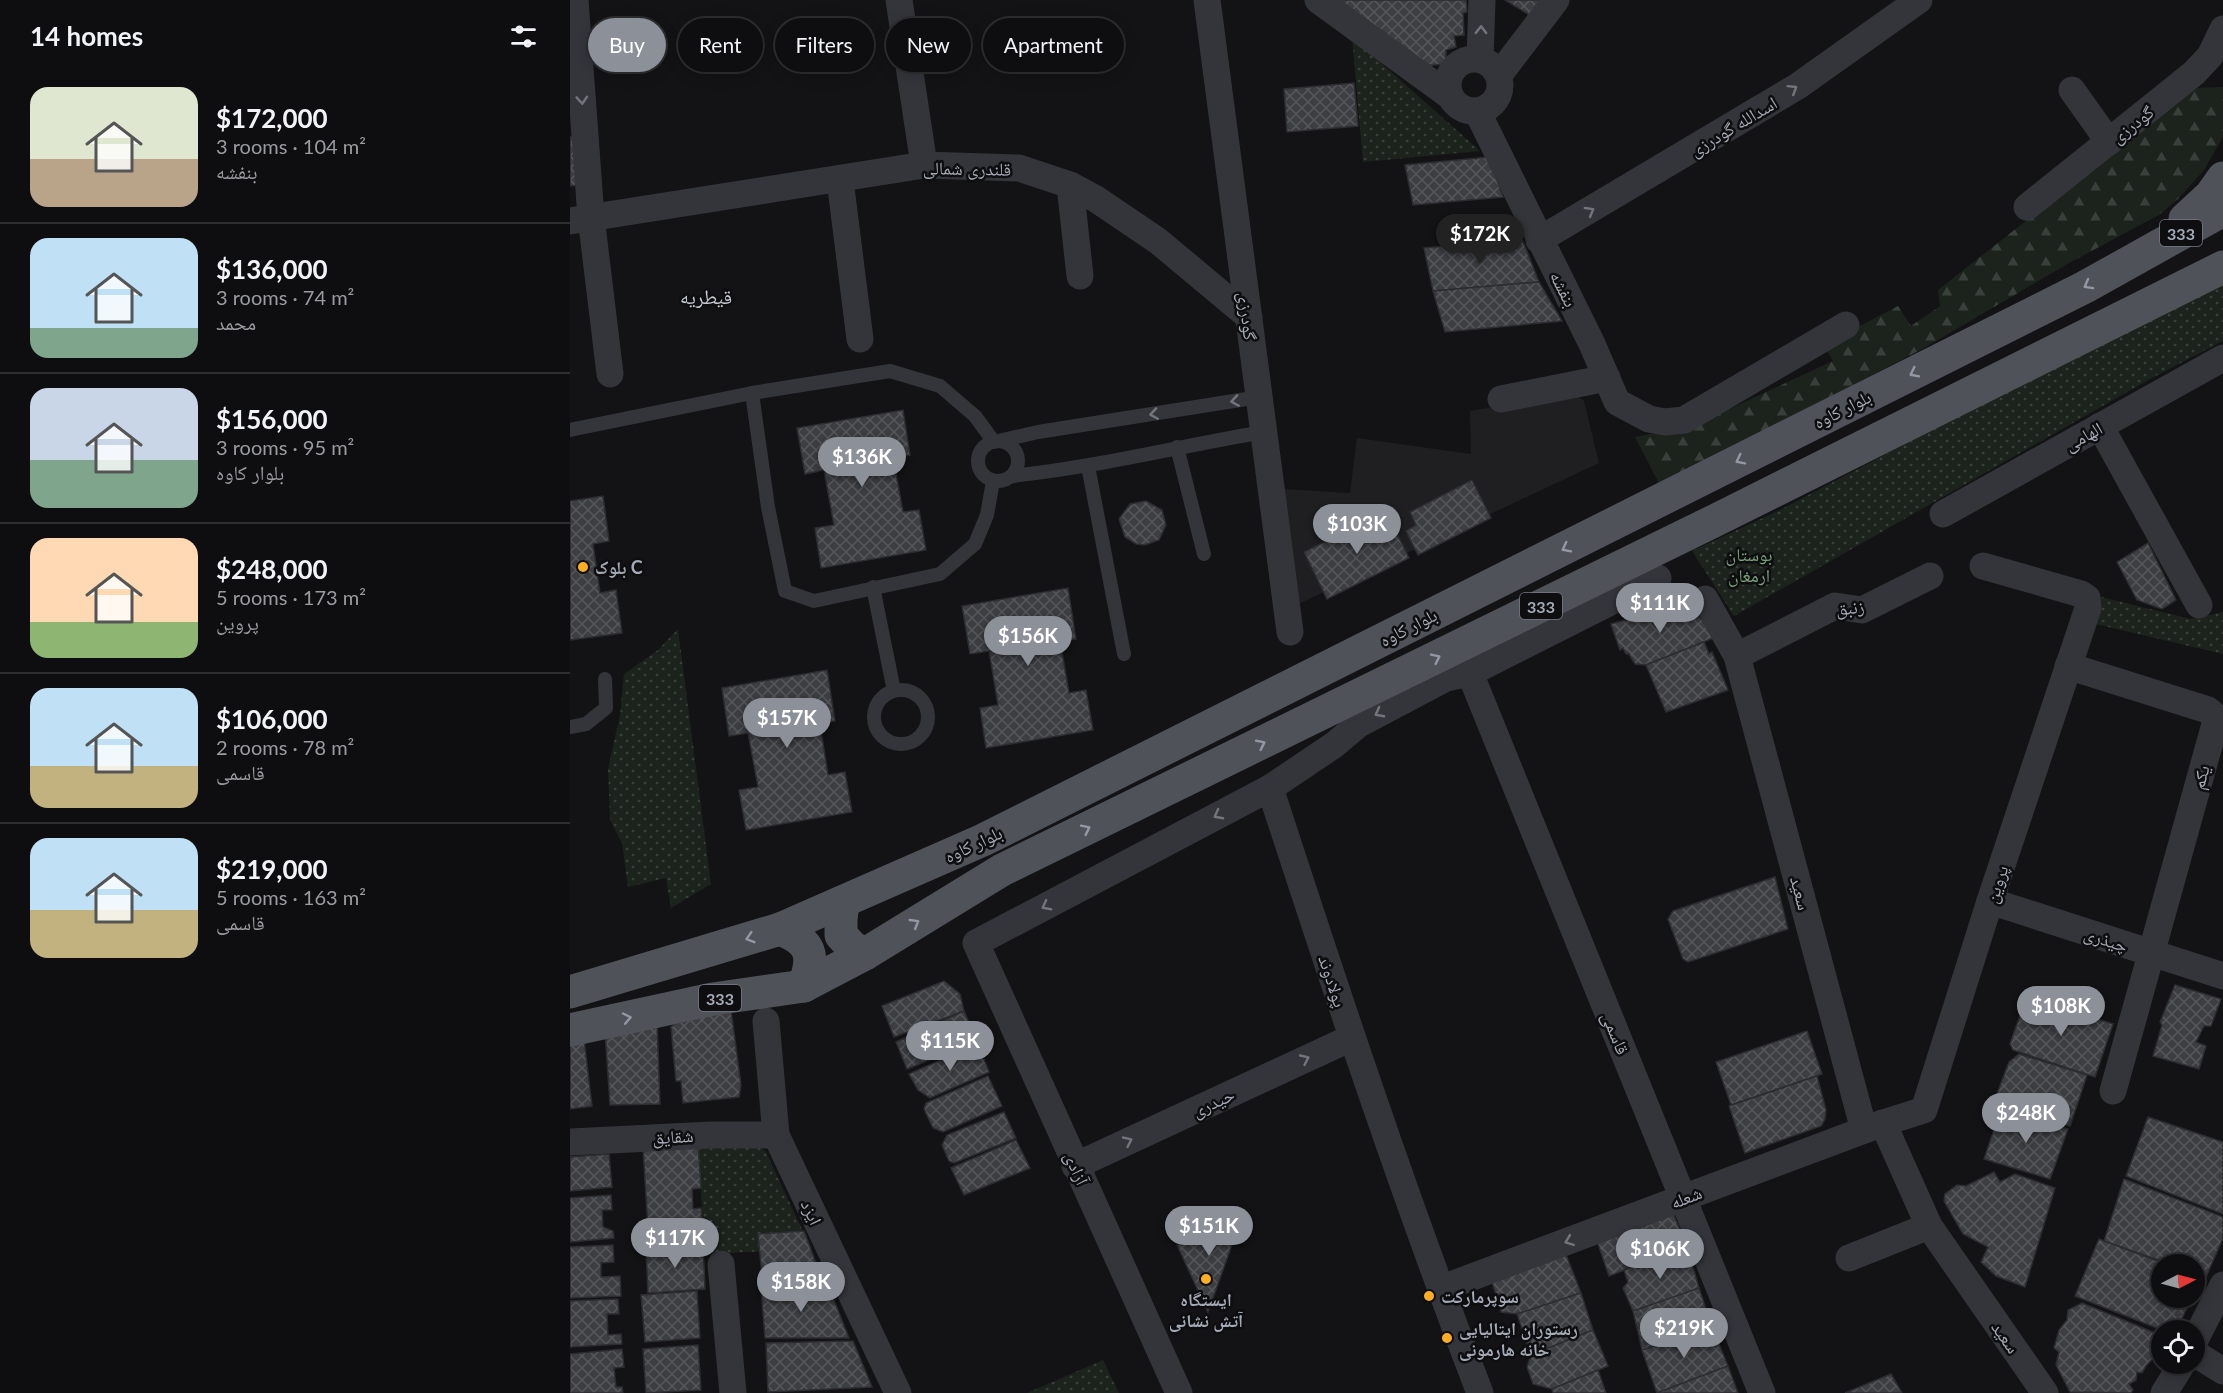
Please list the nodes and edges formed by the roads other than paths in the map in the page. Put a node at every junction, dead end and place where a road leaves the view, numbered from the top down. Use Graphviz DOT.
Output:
graph roads {
  1 [pos="575,0"];
  2 [pos="899,0"];
  3 [pos="1207,0"];
  4 [pos="1318,0"];
  5 [pos="1482,0"];
  6 [pos="1556,0"];
  7 [pos="1919,0"];
  8 [pos="2223,29"];
  9 [pos="1489,67"];
  10 [pos="2072,90"];
  11 [pos="1450,96"];
  12 [pos="1477,111"];
  13 [pos="2109,142"];
  14 [pos="924,165"];
  15 [pos="2223,178"];
  16 [pos="840,180"];
  17 [pos="1070,185"];
  18 [pos="2027,207"];
  19 [pos="2223,210"];
  20 [pos="580,219"];
  21 [pos="1539,240"];
  22 [pos="2139,255"];
  23 [pos="2223,267"];
  24 [pos="1080,276"];
  25 [pos="1249,317"];
  26 [pos="1846,325"];
  27 [pos="860,339"];
  28 [pos="2223,358"];
  29 [pos="610,374"];
  30 [pos="1612,390"];
  31 [pos="752,393"];
  32 [pos="1259,397"];
  33 [pos="1501,399"];
  34 [pos="2100,426"];
  35 [pos="570,430"];
  36 [pos="1264,432"];
  37 [pos="994,442"];
  38 [pos="1177,447"];
  39 [pos="1088,466"];
  40 [pos="1012,476"];
  41 [pos="993,480"];
  42 [pos="1943,514"];
  43 [pos="1204,554"];
  44 [pos="1983,566"];
  45 [pos="1930,576"];
  46 [pos="1658,578"];
  47 [pos="873,587"];
  48 [pos="1705,599"];
  49 [pos="2199,604"];
  50 [pos="1290,632"];
  51 [pos="1124,654"];
  52 [pos="1737,656"];
  53 [pos="2068,666"];
  54 [pos="1470,673"];
  55 [pos="605,679"];
  56 [pos="894,691"];
  57 [pos="570,727"];
  58 [pos="1270,788"];
  59 [pos="1990,901"];
  60 [pos="843,902"];
  61 [pos="780,929"];
  62 [pos="2151,953"];
  63 [pos="865,954"];
  64 [pos="2223,976"];
  65 [pos="804,986"];
  66 [pos="570,992"];
  67 [pos="766,1021"];
  68 [pos="570,1030"];
  69 [pos="1351,1038"];
  70 [pos="2113,1091"];
  71 [pos="1873,1127"];
  72 [pos="776,1135"];
  73 [pos="570,1142"];
  74 [pos="1075,1166"];
  75 [pos="1683,1198"];
  76 [pos="1929,1226"];
  77 [pos="1850,1258"];
  78 [pos="721,1264"];
  79 [pos="2223,1285"];
  80 [pos="1440,1289"];
  81 [pos="2205,1320"];
  82 [pos="2205,1360"];
  83 [pos="2223,1371"];
  84 [pos="2176,1374"];
  85 [pos="1173,1390"];
  86 [pos="733,1393"];
  87 [pos="898,1393"];
  88 [pos="1480,1393"];
  89 [pos="1762,1393"];
  90 [pos="2045,1393"];
  91 [pos="2164,1393"];
  1 -- 20 [label="street, one-way"];
  2 -- 14 [label="street"];
  3 -- 25 [label="street, گودرزی"];
  4 -- 11 [label="street"];
  9 -- 5 [label="street, one-way"];
  6 -- 9 [label="street"];
  21 -- 7 [label="street, اسدالله گودرزی, one-way"];
  8 -- 13 [label="street, گودرزی"];
  9 -- 11 [label="street"];
  9 -- 12 [label="street"];
  10 -- 13 [label="street"];
  11 -- 12 [label="street"];
  12 -- 21 [label="street, بنفشه"];
  13 -- 18 [label="street, گودرزی"];
  14 -- 16 [label="street, قلندری شمالی"];
  14 -- 17 [label="street, قلندری شمالی"];
  15 -- 22 [label="main road"];
  16 -- 20 [label="street, قلندری شمالی"];
  16 -- 27 [label="street"];
  17 -- 24 [label="street"];
  17 -- 25 [label="street, قلندری شمالی"];
  19 -- 22 [label="main road, بلوار کاوه / 333"];
  20 -- 29 [label="street"];
  21 -- 30 [label="street, بنفشه"];
  22 -- 60 [label="main road, بلوار کاوه / 333, one-way"];
  63 -- 23 [label="main road, بلوار کاوه / 333, one-way"];
  25 -- 32 [label="street, گودرزی"];
  26 -- 30 [label="street"];
  28 -- 34 [label="street, الهامی"];
  30 -- 33 [label="street"];
  31 -- 35 [label="lane"];
  31 -- 37 [label="lane"];
  31 -- 47 [label="lane"];
  32 -- 36 [label="street, گودرزی"];
  32 -- 37 [label="lane, one-way"];
  34 -- 42 [label="street, الهامی"];
  34 -- 49 [label="street"];
  36 -- 38 [label="lane"];
  36 -- 50 [label="street, گودرزی"];
  37 -- 40 [label="lane"];
  37 -- 41 [label="lane"];
  38 -- 39 [label="lane"];
  38 -- 43 [label="lane"];
  39 -- 40 [label="lane"];
  39 -- 51 [label="lane"];
  40 -- 41 [label="lane"];
  41 -- 47 [label="lane"];
  44 -- 53 [label="street, پروین"];
  45 -- 52 [label="street, زنبق"];
  46 -- 54 [label="street"];
  47 -- 56 [label="lane"];
  48 -- 52 [label="street, سعید"];
  52 -- 71 [label="street, سعید"];
  53 -- 59 [label="street, پروین"];
  53 -- 62 [label="street, یکم"];
  54 -- 58 [label="street, one-way"];
  54 -- 75 [label="street, قاسمی"];
  55 -- 57 [label="lane"];
  58 -- 69 [label="street, پولادوند"];
  58 -- 74 [label="street, آزادی, one-way"];
  59 -- 62 [label="street, چیذری"];
  59 -- 71 [label="street, پروین"];
  60 -- 61 [label="main road, بلوار کاوه / 333"];
  60 -- 63 [label="main road"];
  61 -- 65 [label="main road"];
  61 -- 66 [label="main road, بلوار کاوه / 333, one-way"];
  62 -- 64 [label="street, چیذری"];
  62 -- 70 [label="street"];
  63 -- 65 [label="main road, بلوار کاوه / 333"];
  68 -- 65 [label="main road, بلوار کاوه / 333, one-way"];
  67 -- 72 [label="street, ایزد"];
  74 -- 69 [label="street, حیدری, one-way"];
  69 -- 80 [label="street, پولادوند"];
  71 -- 75 [label="street, شعله"];
  71 -- 76 [label="street, سعید"];
  72 -- 73 [label="street, شقایق"];
  72 -- 87 [label="street, ایزد"];
  74 -- 85 [label="street, آزادی"];
  75 -- 80 [label="street, شعله, one-way"];
  75 -- 89 [label="street, قاسمی"];
  76 -- 77 [label="street"];
  76 -- 90 [label="street, سعید"];
  78 -- 86 [label="street"];
  79 -- 81 [label="street"];
  80 -- 88 [label="street, پولادوند"];
  82 -- 83 [label="street"];
  84 -- 91 [label="street"];
}
